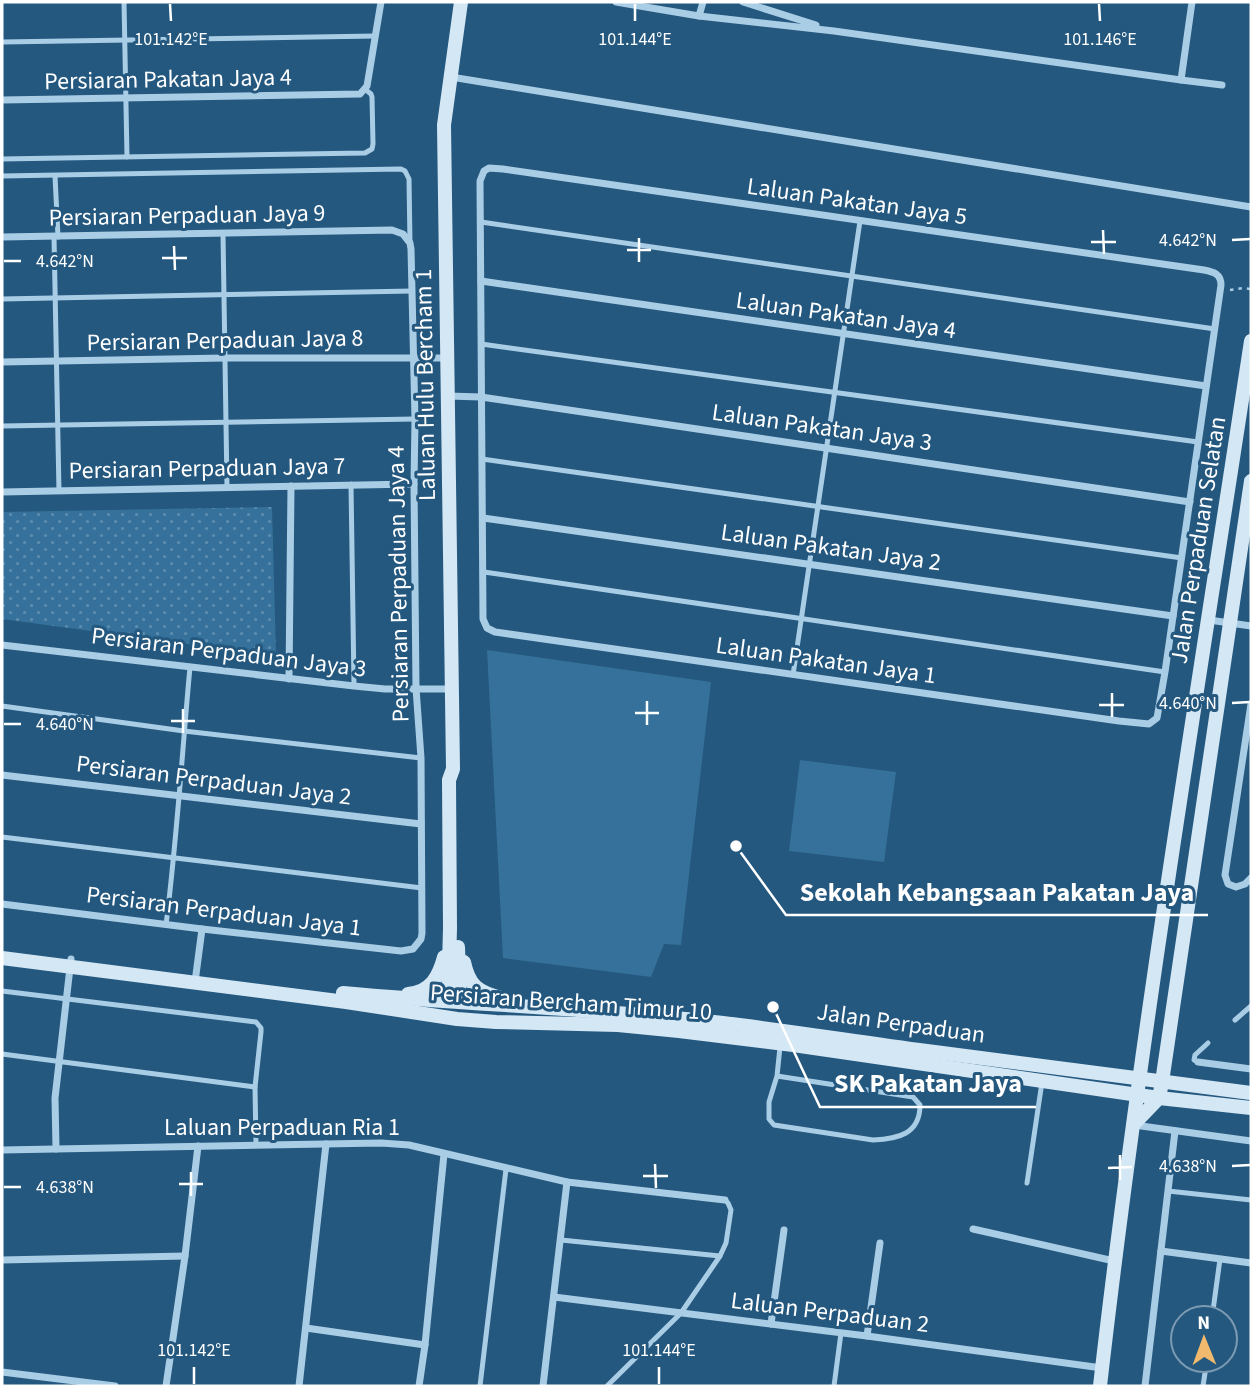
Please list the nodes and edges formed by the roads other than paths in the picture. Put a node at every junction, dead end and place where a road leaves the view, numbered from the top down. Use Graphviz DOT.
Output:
graph roads {
  1 [pos="124,2"];
  2 [pos="381,2"];
  3 [pos="461,2"];
  4 [pos="616,2"];
  5 [pos="703,2"];
  6 [pos="743,2"];
  7 [pos="1192,2"];
  8 [pos="699,16"];
  9 [pos="834,31"];
  10 [pos="375,36"];
  11 [pos="124,41"];
  12 [pos="2,42"];
  13 [pos="450,77"];
  14 [pos="1181,80"];
  15 [pos="1222,85"];
  16 [pos="366,89"];
  17 [pos="125,99"];
  18 [pos="2,100"];
  19 [pos="127,157"];
  20 [pos="2,159"];
  21 [pos="2,176"];
  22 [pos="55,176"];
  23 [pos="1251,207"];
  24 [pos="860,221"];
  25 [pos="481,222"];
  26 [pos="223,234"];
  27 [pos="2,237"];
  28 [pos="56,237"];
  29 [pos="410,243"];
  30 [pos="852,276"];
  31 [pos="481,281"];
  32 [pos="412,291"];
  33 [pos="224,295"];
  34 [pos="55,298"];
  35 [pos="2,299"];
  36 [pos="1214,329"];
  37 [pos="843,334"];
  38 [pos="1251,341"];
  39 [pos="481,344"];
  40 [pos="225,358"];
  41 [pos="413,358"];
  42 [pos="448,358"];
  43 [pos="57,361"];
  44 [pos="2,362"];
  45 [pos="1206,386"];
  46 [pos="834,392"];
  47 [pos="448,396"];
  48 [pos="481,397"];
  49 [pos="415,419"];
  50 [pos="226,422"];
  51 [pos="58,425"];
  52 [pos="2,426"];
  53 [pos="1198,442"];
  54 [pos="826,447"];
  55 [pos="482,459"];
  56 [pos="1251,481"];
  57 [pos="351,484"];
  58 [pos="414,484"];
  59 [pos="291,486"];
  60 [pos="228,487"];
  61 [pos="59,491"];
  62 [pos="2,492"];
  63 [pos="1190,502"];
  64 [pos="818,505"];
  65 [pos="483,518"];
  66 [pos="1182,558"];
  67 [pos="809,563"];
  68 [pos="484,572"];
  69 [pos="1173,615"];
  70 [pos="801,619"];
  71 [pos="1209,620"];
  72 [pos="1230,623"];
  73 [pos="1251,626"];
  74 [pos="2,645"];
  75 [pos="190,667"];
  76 [pos="1165,672"];
  77 [pos="793,675"];
  78 [pos="289,679"];
  79 [pos="354,686"];
  80 [pos="416,688"];
  81 [pos="452,689"];
  82 [pos="1251,704"];
  83 [pos="2,706"];
  84 [pos="184,730"];
  85 [pos="421,758"];
  86 [pos="2,775"];
  87 [pos="178,795"];
  88 [pos="421,824"];
  89 [pos="2,837"];
  90 [pos="175,858"];
  91 [pos="1251,878"];
  92 [pos="423,888"];
  93 [pos="2,904"];
  94 [pos="422,924"];
  95 [pos="166,925"];
  96 [pos="202,929"];
  97 [pos="454,929"];
  98 [pos="2,950"];
  99 [pos="2,958"];
  100 [pos="70,962"];
  101 [pos="195,978"];
  102 [pos="2,991"];
  103 [pos="348,993"];
  104 [pos="66,999"];
  105 [pos="454,1004"];
  106 [pos="1251,1006"];
  107 [pos="399,1009"];
  108 [pos="568,1009"];
  109 [pos="1234,1020"];
  110 [pos="578,1023"];
  111 [pos="782,1037"];
  112 [pos="1208,1043"];
  113 [pos="926,1051"];
  114 [pos="2,1054"];
  115 [pos="59,1060"];
  116 [pos="1198,1062"];
  117 [pos="1251,1069"];
  118 [pos="955,1070"];
  119 [pos="777,1076"];
  120 [pos="1139,1078"];
  121 [pos="1042,1082"];
  122 [pos="1162,1082"];
  123 [pos="255,1087"];
  124 [pos="1251,1093"];
  125 [pos="1137,1094"];
  126 [pos="1159,1098"];
  127 [pos="1251,1108"];
  128 [pos="1133,1125"];
  129 [pos="1175,1131"];
  130 [pos="1251,1141"];
  131 [pos="326,1144"];
  132 [pos="256,1145"];
  133 [pos="198,1146"];
  134 [pos="56,1149"];
  135 [pos="2,1150"];
  136 [pos="444,1154"];
  137 [pos="506,1169"];
  138 [pos="567,1182"];
  139 [pos="1027,1183"];
  140 [pos="1168,1191"];
  141 [pos="725,1200"];
  142 [pos="1251,1200"];
  143 [pos="973,1229"];
  144 [pos="784,1230"];
  145 [pos="561,1240"];
  146 [pos="880,1243"];
  147 [pos="1160,1251"];
  148 [pos="185,1256"];
  149 [pos="720,1256"];
  150 [pos="1220,1259"];
  151 [pos="2,1260"];
  152 [pos="1114,1261"];
  153 [pos="1251,1263"];
  154 [pos="554,1297"];
  155 [pos="1214,1304"];
  156 [pos="681,1313"];
  157 [pos="771,1324"];
  158 [pos="306,1328"];
  159 [pos="841,1333"];
  160 [pos="867,1336"];
  161 [pos="425,1345"];
  162 [pos="1102,1368"];
  163 [pos="2,1372"];
  164 [pos="115,1386"];
  165 [pos="166,1386"];
  166 [pos="299,1386"];
  167 [pos="419,1386"];
  168 [pos="480,1386"];
  169 [pos="543,1386"];
  170 [pos="607,1386"];
  171 [pos="834,1386"];
  172 [pos="1100,1386"];
  173 [pos="1145,1386"];
  1 -- 11 [label="lane"];
  2 -- 10 [label="street"];
  3 -- 13 [label="street, Laluan Hulu Bercham 1"];
  4 -- 8 [label="street"];
  5 -- 8 [label="street"];
  6 -- 9 [label="street"];
  7 -- 14 [label="street"];
  8 -- 9 [label="street"];
  9 -- 14 [label="street"];
  10 -- 11 [label="lane"];
  10 -- 16 [label="street"];
  11 -- 12 [label="lane"];
  11 -- 17 [label="lane"];
  13 -- 23 [label="street"];
  13 -- 42 [label="street, Laluan Hulu Bercham 1"];
  14 -- 15 [label="street"];
  16 -- 17 [label="street, Persiaran Pakatan Jaya 4"];
  16 -- 19 [label="lane"];
  17 -- 18 [label="street, Persiaran Pakatan Jaya 4"];
  17 -- 19 [label="lane"];
  19 -- 20 [label="lane"];
  21 -- 22 [label="lane"];
  22 -- 28 [label="lane"];
  22 -- 29 [label="lane, Persiaran Perpaduan Jaya 4"];
  24 -- 25 [label="street, Laluan Pakatan Jaya 5"];
  24 -- 30 [label="lane"];
  24 -- 36 [label="street, Laluan Pakatan Jaya 5"];
  25 -- 30 [label="lane"];
  25 -- 31 [label="street"];
  26 -- 28 [label="street, Persiaran Perpaduan Jaya 9"];
  26 -- 29 [label="street, Persiaran Perpaduan Jaya 9"];
  26 -- 33 [label="lane"];
  27 -- 28 [label="street, Persiaran Perpaduan Jaya 9"];
  28 -- 34 [label="lane"];
  29 -- 32 [label="street, Persiaran Perpaduan Jaya 4"];
  30 -- 36 [label="lane"];
  30 -- 37 [label="lane"];
  31 -- 37 [label="street, Laluan Pakatan Jaya 4"];
  31 -- 39 [label="street"];
  32 -- 33 [label="lane"];
  32 -- 41 [label="street, Persiaran Perpaduan Jaya 4"];
  33 -- 34 [label="lane"];
  33 -- 40 [label="lane"];
  34 -- 35 [label="lane"];
  34 -- 43 [label="lane"];
  36 -- 45 [label="street"];
  37 -- 45 [label="street, Laluan Pakatan Jaya 4"];
  37 -- 46 [label="lane"];
  38 -- 71 [label="street, Jalan Perpaduan Selatan"];
  39 -- 46 [label="lane"];
  39 -- 48 [label="street"];
  40 -- 41 [label="street, Persiaran Perpaduan Jaya 8"];
  40 -- 43 [label="street, Persiaran Perpaduan Jaya 8"];
  40 -- 50 [label="lane"];
  41 -- 42 [label="street, Persiaran Perpaduan Jaya 8"];
  41 -- 49 [label="street, Persiaran Perpaduan Jaya 4"];
  42 -- 47 [label="street, Laluan Hulu Bercham 1"];
  43 -- 44 [label="street, Persiaran Perpaduan Jaya 8"];
  43 -- 51 [label="lane"];
  45 -- 53 [label="street"];
  46 -- 53 [label="lane"];
  46 -- 54 [label="lane"];
  47 -- 48 [label="street, Laluan Pakatan Jaya 3"];
  47 -- 81 [label="street, Laluan Hulu Bercham 1"];
  48 -- 54 [label="street, Laluan Pakatan Jaya 3"];
  48 -- 55 [label="street"];
  49 -- 50 [label="lane"];
  49 -- 58 [label="street, Persiaran Perpaduan Jaya 4"];
  50 -- 51 [label="lane"];
  50 -- 60 [label="lane"];
  51 -- 52 [label="lane"];
  51 -- 61 [label="lane"];
  53 -- 63 [label="street"];
  54 -- 63 [label="street, Laluan Pakatan Jaya 3"];
  54 -- 64 [label="lane"];
  55 -- 64 [label="lane"];
  55 -- 65 [label="street"];
  56 -- 72 [label="street, Jalan Perpaduan Selatan"];
  57 -- 58 [label="street, Persiaran Perpaduan Jaya 7"];
  57 -- 59 [label="street, Persiaran Perpaduan Jaya 7"];
  57 -- 79 [label="lane"];
  58 -- 80 [label="street, Persiaran Perpaduan Jaya 4"];
  59 -- 60 [label="street, Persiaran Perpaduan Jaya 7"];
  59 -- 78 [label="street"];
  60 -- 61 [label="street, Persiaran Perpaduan Jaya 7"];
  61 -- 62 [label="street, Persiaran Perpaduan Jaya 7"];
  63 -- 66 [label="street"];
  64 -- 66 [label="lane"];
  64 -- 67 [label="lane"];
  65 -- 67 [label="street, Laluan Pakatan Jaya 2"];
  65 -- 68 [label="street"];
  66 -- 69 [label="street"];
  67 -- 69 [label="street, Laluan Pakatan Jaya 2"];
  67 -- 70 [label="lane"];
  68 -- 70 [label="lane"];
  68 -- 77 [label="street, Laluan Pakatan Jaya 1"];
  69 -- 76 [label="street"];
  70 -- 76 [label="lane"];
  70 -- 77 [label="lane"];
  71 -- 72 [label="street"];
  71 -- 120 [label="street, Jalan Perpaduan Selatan"];
  72 -- 73 [label="street"];
  72 -- 122 [label="street, Jalan Perpaduan Selatan"];
  74 -- 75 [label="street, Persiaran Perpaduan Jaya 3"];
  75 -- 78 [label="street, Persiaran Perpaduan Jaya 3"];
  75 -- 84 [label="lane"];
  76 -- 77 [label="street, Laluan Pakatan Jaya 1"];
  78 -- 79 [label="street, Persiaran Perpaduan Jaya 3"];
  79 -- 80 [label="street, Persiaran Perpaduan Jaya 3"];
  80 -- 81 [label="street, Persiaran Perpaduan Jaya 3"];
  80 -- 85 [label="street, Persiaran Perpaduan Jaya 4"];
  81 -- 97 [label="street, Laluan Hulu Bercham 1"];
  82 -- 91 [label="street"];
  83 -- 84 [label="lane"];
  84 -- 85 [label="lane"];
  84 -- 87 [label="lane"];
  85 -- 88 [label="street, Persiaran Perpaduan Jaya 4"];
  86 -- 87 [label="street, Persiaran Perpaduan Jaya 2"];
  87 -- 88 [label="street, Persiaran Perpaduan Jaya 2"];
  87 -- 90 [label="lane"];
  88 -- 92 [label="street, Persiaran Perpaduan Jaya 4"];
  89 -- 90 [label="lane"];
  90 -- 92 [label="lane"];
  90 -- 95 [label="lane"];
  92 -- 94 [label="street, Persiaran Perpaduan Jaya 4"];
  93 -- 95 [label="street, Persiaran Perpaduan Jaya 1"];
  94 -- 96 [label="street, Persiaran Perpaduan Jaya 1"];
  95 -- 96 [label="street, Persiaran Perpaduan Jaya 1"];
  96 -- 101 [label="street"];
  97 -- 103 [label="street"];
  97 -- 105 [label="street, Laluan Hulu Bercham 1"];
  97 -- 108 [label="street"];
  98 -- 100 [label="street, Persiaran Bercham Timur 10"];
  99 -- 100 [label="street, Persiaran Bercham Timur 10"];
  100 -- 101 [label="street, Persiaran Bercham Timur 10"];
  100 -- 104 [label="street"];
  101 -- 103 [label="street, Persiaran Bercham Timur 10"];
  101 -- 107 [label="street, Persiaran Bercham Timur 10"];
  102 -- 104 [label="lane"];
  103 -- 105 [label="street, Persiaran Bercham Timur 10"];
  104 -- 115 [label="street"];
  104 -- 123 [label="lane"];
  105 -- 107 [label="street"];
  105 -- 108 [label="street, Jalan Perpaduan"];
  105 -- 110 [label="street"];
  106 -- 109 [label="lane"];
  107 -- 110 [label="street, Persiaran Bercham Timur 10"];
  108 -- 111 [label="street, Jalan Perpaduan"];
  110 -- 111 [label="street, Persiaran Bercham Timur 10"];
  111 -- 113 [label="street, Jalan Perpaduan"];
  111 -- 118 [label="street, Persiaran Bercham Timur 10"];
  111 -- 119 [label="lane"];
  112 -- 116 [label="lane"];
  113 -- 118 [label="street"];
  113 -- 120 [label="street, Jalan Perpaduan"];
  114 -- 115 [label="lane"];
  115 -- 123 [label="lane"];
  115 -- 134 [label="street"];
  116 -- 117 [label="street"];
  118 -- 121 [label="street, Persiaran Bercham Timur 10"];
  119 -- 119 [label="lane"];
  120 -- 122 [label="street, Jalan Perpaduan"];
  120 -- 125 [label="street, Jalan Perpaduan Selatan"];
  121 -- 125 [label="street, Persiaran Bercham Timur 10"];
  121 -- 139 [label="lane"];
  122 -- 124 [label="street, Jalan Perpaduan"];
  122 -- 126 [label="street, Jalan Perpaduan Selatan"];
  123 -- 132 [label="lane"];
  125 -- 126 [label="street"];
  125 -- 128 [label="street"];
  126 -- 127 [label="street"];
  126 -- 128 [label="street"];
  128 -- 129 [label="street"];
  128 -- 152 [label="street"];
  129 -- 130 [label="street"];
  129 -- 140 [label="street"];
  131 -- 132 [label="street, Laluan Perpaduan Ria 1"];
  131 -- 136 [label="street, Laluan Perpaduan Ria 1"];
  131 -- 158 [label="street"];
  132 -- 133 [label="street, Laluan Perpaduan Ria 1"];
  133 -- 134 [label="street, Laluan Perpaduan Ria 1"];
  133 -- 148 [label="street"];
  134 -- 135 [label="street, Laluan Perpaduan Ria 1"];
  136 -- 137 [label="street, Laluan Perpaduan Ria 1"];
  136 -- 161 [label="street"];
  137 -- 138 [label="street, Laluan Perpaduan Ria 1"];
  137 -- 168 [label="lane"];
  138 -- 141 [label="street, Laluan Perpaduan Ria 1"];
  138 -- 145 [label="street"];
  140 -- 142 [label="lane"];
  140 -- 147 [label="street"];
  141 -- 149 [label="lane"];
  143 -- 152 [label="street"];
  144 -- 157 [label="street"];
  145 -- 149 [label="lane"];
  145 -- 154 [label="street"];
  146 -- 160 [label="street"];
  147 -- 150 [label="street"];
  147 -- 173 [label="street"];
  148 -- 151 [label="street"];
  148 -- 165 [label="street"];
  149 -- 156 [label="lane"];
  150 -- 153 [label="street"];
  150 -- 155 [label="lane"];
  152 -- 162 [label="street"];
  154 -- 156 [label="street, Laluan Perpaduan 2"];
  154 -- 169 [label="street"];
  156 -- 157 [label="street, Laluan Perpaduan 2"];
  156 -- 170 [label="lane"];
  157 -- 159 [label="street, Laluan Perpaduan 2"];
  158 -- 161 [label="street"];
  158 -- 166 [label="street"];
  159 -- 160 [label="street, Laluan Perpaduan 2"];
  159 -- 171 [label="lane"];
  160 -- 162 [label="street, Laluan Perpaduan 2"];
  161 -- 167 [label="street"];
  162 -- 172 [label="street"];
  163 -- 164 [label="street"];
}
